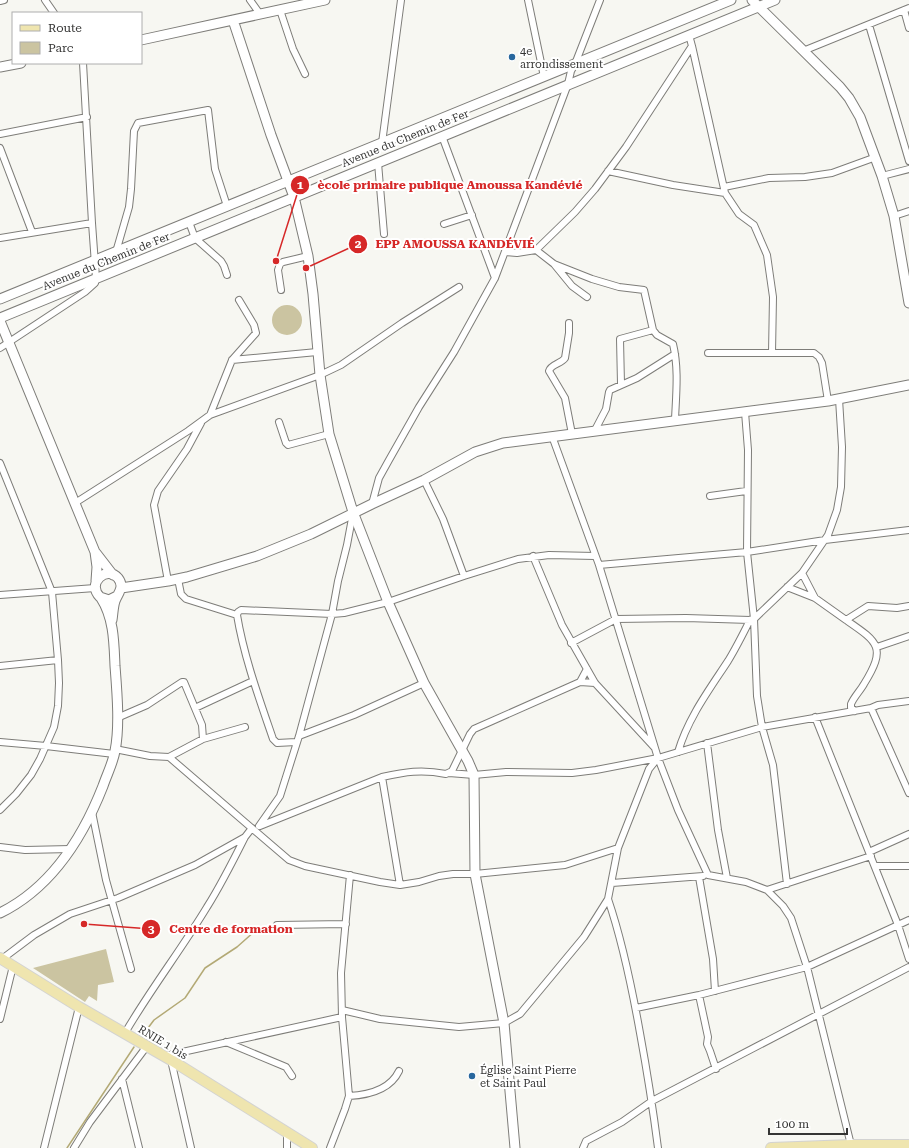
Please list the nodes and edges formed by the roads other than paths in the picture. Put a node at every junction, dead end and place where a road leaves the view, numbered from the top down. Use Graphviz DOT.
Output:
graph roads {
  1 [pos="4,0"];
  2 [pos="45,0"];
  3 [pos="250,0"];
  4 [pos="325,0"];
  5 [pos="401,0"];
  6 [pos="528,0"];
  7 [pos="600,0"];
  8 [pos="731,0"];
  9 [pos="775,0"];
  10 [pos="0,1"];
  11 [pos="755,3"];
  12 [pos="906,9"];
  13 [pos="280,10"];
  14 [pos="53,12"];
  15 [pos="260,14"];
  16 [pos="233,20"];
  17 [pos="869,25"];
  18 [pos="909,28"];
  19 [pos="689,35"];
  20 [pos="142,40"];
  21 [pos="692,46"];
  22 [pos="803,51"];
  23 [pos="16,64"];
  24 [pos="83,64"];
  25 [pos="576,64"];
  26 [pos="0,67"];
  27 [pos="305,74"];
  28 [pos="544,77"];
  29 [pos="568,84"];
  30 [pos="87,117"];
  31 [pos="0,134"];
  32 [pos="442,136"];
  33 [pos="382,143"];
  34 [pos="0,148"];
  35 [pos="876,158"];
  36 [pos="909,161"];
  37 [pos="378,163"];
  38 [pos="909,169"];
  39 [pos="608,171"];
  40 [pos="882,176"];
  41 [pos="288,181"];
  42 [pos="724,190"];
  43 [pos="294,197"];
  44 [pos="226,206"];
  45 [pos="909,211"];
  46 [pos="472,215"];
  47 [pos="894,216"];
  48 [pos="189,222"];
  49 [pos="92,223"];
  50 [pos="444,224"];
  51 [pos="32,232"];
  52 [pos="384,234"];
  53 [pos="0,238"];
  54 [pos="195,238"];
  55 [pos="536,250"];
  56 [pos="116,252"];
  57 [pos="506,252"];
  58 [pos="308,256"];
  59 [pos="94,261"];
  60 [pos="554,264"];
  61 [pos="226,275"];
  62 [pos="96,278"];
  63 [pos="495,278"];
  64 [pos="459,287"];
  65 [pos="281,290"];
  66 [pos="586,297"];
  67 [pos="0,299"];
  68 [pos="239,300"];
  69 [pos="909,301"];
  70 [pos="0,319"];
  71 [pos="568,323"];
  72 [pos="653,330"];
  73 [pos="9,342"];
  74 [pos="0,348"];
  75 [pos="317,352"];
  76 [pos="708,353"];
  77 [pos="772,353"];
  78 [pos="675,354"];
  79 [pos="232,360"];
  80 [pos="320,375"];
  81 [pos="621,384"];
  82 [pos="909,385"];
  83 [pos="839,399"];
  84 [pos="828,401"];
  85 [pos="745,412"];
  86 [pos="210,415"];
  87 [pos="675,420"];
  88 [pos="202,422"];
  89 [pos="279,422"];
  90 [pos="595,430"];
  91 [pos="329,434"];
  92 [pos="572,434"];
  93 [pos="552,436"];
  94 [pos="0,463"];
  95 [pos="424,480"];
  96 [pos="746,491"];
  97 [pos="710,496"];
  98 [pos="75,503"];
  99 [pos="372,504"];
  100 [pos="353,512"];
  101 [pos="909,530"];
  102 [pos="825,540"];
  103 [pos="95,552"];
  104 [pos="747,552"];
  105 [pos="533,556"];
  106 [pos="595,556"];
  107 [pos="599,565"];
  108 [pos="802,573"];
  109 [pos="113,575"];
  110 [pos="464,576"];
  111 [pos="178,579"];
  112 [pos="168,581"];
  113 [pos="96,585"];
  114 [pos="786,587"];
  115 [pos="52,592"];
  116 [pos="119,592"];
  117 [pos="0,595"];
  118 [pos="101,598"];
  119 [pos="815,598"];
  120 [pos="388,602"];
  121 [pos="909,606"];
  122 [pos="332,614"];
  123 [pos="236,615"];
  124 [pos="752,619"];
  125 [pos="616,620"];
  126 [pos="846,620"];
  127 [pos="112,627"];
  128 [pos="909,636"];
  129 [pos="571,643"];
  130 [pos="877,647"];
  131 [pos="58,660"];
  132 [pos="0,666"];
  133 [pos="587,669"];
  134 [pos="253,681"];
  135 [pos="580,682"];
  136 [pos="424,683"];
  137 [pos="595,683"];
  138 [pos="908,704"];
  139 [pos="195,708"];
  140 [pos="871,708"];
  141 [pos="855,711"];
  142 [pos="815,717"];
  143 [pos="117,718"];
  144 [pos="245,727"];
  145 [pos="762,727"];
  146 [pos="203,739"];
  147 [pos="297,739"];
  148 [pos="0,742"];
  149 [pos="707,743"];
  150 [pos="46,746"];
  151 [pos="655,748"];
  152 [pos="462,751"];
  153 [pos="115,752"];
  154 [pos="678,752"];
  155 [pos="169,757"];
  156 [pos="658,758"];
  157 [pos="449,773"];
  158 [pos="474,775"];
  159 [pos="382,777"];
  160 [pos="909,793"];
  161 [pos="0,810"];
  162 [pos="92,812"];
  163 [pos="256,828"];
  164 [pos="909,834"];
  165 [pos="245,837"];
  166 [pos="0,847"];
  167 [pos="618,848"];
  168 [pos="71,849"];
  169 [pos="870,854"];
  170 [pos="875,866"];
  171 [pos="909,866"];
  172 [pos="475,874"];
  173 [pos="350,875"];
  174 [pos="708,875"];
  175 [pos="699,876"];
  176 [pos="728,878"];
  177 [pos="612,883"];
  178 [pos="787,884"];
  179 [pos="400,885"];
  180 [pos="767,890"];
  181 [pos="608,899"];
  182 [pos="111,900"];
  183 [pos="0,913"];
  184 [pos="909,920"];
  185 [pos="346,924"];
  186 [pos="277,925"];
  187 [pos="898,925"];
  188 [pos="1,958"];
  189 [pos="909,959"];
  190 [pos="13,966"];
  191 [pos="909,967"];
  192 [pos="807,968"];
  193 [pos="131,969"];
  194 [pos="715,991"];
  195 [pos="700,995"];
  196 [pos="79,1007"];
  197 [pos="636,1008"];
  198 [pos="342,1013"];
  199 [pos="818,1014"];
  200 [pos="0,1019"];
  201 [pos="504,1023"];
  202 [pos="125,1033"];
  203 [pos="226,1042"];
  204 [pos="147,1046"];
  205 [pos="167,1058"];
  206 [pos="716,1069"];
  207 [pos="399,1071"];
  208 [pos="292,1076"];
  209 [pos="122,1079"];
  210 [pos="349,1096"];
  211 [pos="652,1101"];
  212 [pos="287,1133"];
  213 [pos="851,1145"];
  214 [pos="909,1145"];
  215 [pos="865,1146"];
  216 [pos="44,1148"];
  217 [pos="74,1148"];
  218 [pos="139,1148"];
  219 [pos="191,1148"];
  220 [pos="287,1148"];
  221 [pos="312,1148"];
  222 [pos="330,1148"];
  223 [pos="515,1148"];
  224 [pos="583,1148"];
  225 [pos="658,1148"];
  226 [pos="771,1148"];
  1 -- 10 [label="street"];
  2 -- 14 [label="street"];
  3 -- 15 [label="street"];
  4 -- 13 [label="main road"];
  5 -- 33 [label="street"];
  6 -- 28 [label="street"];
  7 -- 25 [label="street"];
  8 -- 25 [label="main road, Avenue du Chemin de Fer"];
  9 -- 11 [label="main road, Avenue du Chemin de Fer"];
  11 -- 19 [label="main road, Avenue du Chemin de Fer"];
  11 -- 22 [label="main road"];
  12 -- 17 [label="street"];
  12 -- 18 [label="street"];
  13 -- 15 [label="main road"];
  13 -- 27 [label="street"];
  15 -- 16 [label="main road"];
  16 -- 20 [label="main road"];
  16 -- 41 [label="main road"];
  17 -- 22 [label="street"];
  17 -- 36 [label="street"];
  19 -- 21 [label="street"];
  19 -- 29 [label="main road, Avenue du Chemin de Fer"];
  21 -- 39 [label="street"];
  21 -- 42 [label="street"];
  22 -- 35 [label="main road"];
  23 -- 26 [label="main road"];
  24 -- 30 [label="street"];
  25 -- 28 [label="main road, Avenue du Chemin de Fer"];
  25 -- 29 [label="street"];
  28 -- 33 [label="main road, Avenue du Chemin de Fer"];
  29 -- 32 [label="main road, Avenue du Chemin de Fer"];
  29 -- 57 [label="street"];
  30 -- 31 [label="street"];
  30 -- 49 [label="street"];
  32 -- 37 [label="main road, Avenue du Chemin de Fer"];
  32 -- 46 [label="street"];
  33 -- 41 [label="main road, Avenue du Chemin de Fer"];
  34 -- 51 [label="street"];
  35 -- 40 [label="main road"];
  35 -- 42 [label="street"];
  37 -- 43 [label="main road, Avenue du Chemin de Fer"];
  37 -- 52 [label="street"];
  38 -- 40 [label="street"];
  39 -- 42 [label="street"];
  39 -- 55 [label="street"];
  40 -- 47 [label="main road"];
  41 -- 43 [label="main road"];
  41 -- 44 [label="main road, Avenue du Chemin de Fer"];
  42 -- 77 [label="street"];
  43 -- 54 [label="main road, Avenue du Chemin de Fer"];
  43 -- 58 [label="main road"];
  44 -- 48 [label="main road, Avenue du Chemin de Fer"];
  44 -- 56 [label="street"];
  45 -- 47 [label="street"];
  46 -- 50 [label="street"];
  46 -- 63 [label="street"];
  47 -- 69 [label="main road"];
  48 -- 54 [label="street"];
  48 -- 56 [label="main road, Avenue du Chemin de Fer"];
  49 -- 51 [label="street"];
  49 -- 59 [label="street"];
  51 -- 53 [label="street"];
  54 -- 61 [label="street"];
  54 -- 62 [label="main road, Avenue du Chemin de Fer"];
  55 -- 57 [label="street"];
  55 -- 60 [label="street"];
  56 -- 59 [label="main road, Avenue du Chemin de Fer"];
  57 -- 63 [label="street"];
  58 -- 65 [label="street"];
  58 -- 75 [label="main road"];
  59 -- 62 [label="street"];
  59 -- 67 [label="main road, Avenue du Chemin de Fer"];
  60 -- 66 [label="street"];
  60 -- 72 [label="street"];
  62 -- 70 [label="main road, Avenue du Chemin de Fer"];
  62 -- 73 [label="street"];
  63 -- 99 [label="street"];
  64 -- 80 [label="street"];
  68 -- 79 [label="street"];
  70 -- 73 [label="main road"];
  71 -- 92 [label="street"];
  72 -- 78 [label="street"];
  72 -- 81 [label="street"];
  73 -- 74 [label="street"];
  73 -- 98 [label="main road"];
  75 -- 79 [label="street"];
  75 -- 80 [label="main road"];
  76 -- 77 [label="street"];
  77 -- 84 [label="street"];
  78 -- 81 [label="street"];
  78 -- 87 [label="street"];
  79 -- 86 [label="street"];
  80 -- 86 [label="street"];
  80 -- 91 [label="main road"];
  81 -- 90 [label="street"];
  82 -- 83 [label="main road"];
  83 -- 84 [label="main road"];
  83 -- 102 [label="street"];
  84 -- 85 [label="main road"];
  85 -- 87 [label="main road"];
  85 -- 96 [label="street"];
  86 -- 88 [label="street"];
  87 -- 90 [label="main road"];
  88 -- 98 [label="street"];
  88 -- 112 [label="street"];
  89 -- 91 [label="street"];
  90 -- 92 [label="main road"];
  91 -- 100 [label="main road"];
  92 -- 93 [label="main road"];
  93 -- 95 [label="main road"];
  93 -- 106 [label="street"];
  94 -- 115 [label="street"];
  95 -- 99 [label="main road"];
  95 -- 110 [label="street"];
  96 -- 97 [label="street"];
  96 -- 104 [label="street"];
  98 -- 103 [label="main road"];
  99 -- 100 [label="main road"];
  100 -- 111 [label="main road"];
  100 -- 120 [label="main road"];
  100 -- 122 [label="street"];
  101 -- 102 [label="street"];
  102 -- 104 [label="street"];
  102 -- 108 [label="street"];
  103 -- 109 [label="main road"];
  103 -- 113 [label="main road"];
  104 -- 107 [label="street"];
  104 -- 124 [label="street"];
  105 -- 106 [label="street"];
  105 -- 110 [label="street"];
  105 -- 129 [label="street"];
  106 -- 107 [label="street"];
  107 -- 125 [label="street"];
  108 -- 114 [label="street"];
  108 -- 119 [label="street"];
  109 -- 113 [label="main road"];
  109 -- 116 [label="main road"];
  110 -- 120 [label="street"];
  111 -- 112 [label="main road"];
  111 -- 123 [label="street"];
  112 -- 116 [label="main road"];
  113 -- 115 [label="street"];
  113 -- 118 [label="main road"];
  114 -- 119 [label="street"];
  114 -- 124 [label="street"];
  115 -- 117 [label="street"];
  115 -- 131 [label="street"];
  116 -- 118 [label="main road"];
  116 -- 127 [label="main road"];
  118 -- 127 [label="main road"];
  119 -- 126 [label="street"];
  120 -- 122 [label="street"];
  120 -- 136 [label="main road"];
  121 -- 126 [label="street"];
  122 -- 123 [label="street"];
  122 -- 147 [label="street"];
  123 -- 134 [label="street"];
  124 -- 125 [label="street"];
  124 -- 145 [label="street"];
  124 -- 154 [label="street"];
  125 -- 129 [label="street"];
  125 -- 151 [label="street"];
  126 -- 130 [label="street"];
  127 -- 143 [label="main road"];
  128 -- 130 [label="street"];
  129 -- 133 [label="street"];
  130 -- 141 [label="street"];
  131 -- 132 [label="street"];
  131 -- 150 [label="street"];
  133 -- 135 [label="street"];
  133 -- 137 [label="street"];
  134 -- 139 [label="street"];
  134 -- 147 [label="street"];
  135 -- 137 [label="street"];
  135 -- 152 [label="street"];
  136 -- 147 [label="street"];
  136 -- 152 [label="main road"];
  137 -- 151 [label="street"];
  138 -- 140 [label="street"];
  139 -- 143 [label="street"];
  139 -- 146 [label="street"];
  140 -- 141 [label="street"];
  140 -- 160 [label="street"];
  141 -- 142 [label="street"];
  142 -- 145 [label="street"];
  142 -- 169 [label="street"];
  143 -- 153 [label="main road"];
  144 -- 146 [label="street"];
  145 -- 149 [label="street"];
  145 -- 178 [label="street"];
  146 -- 155 [label="street"];
  147 -- 163 [label="street"];
  148 -- 150 [label="street"];
  149 -- 154 [label="street"];
  149 -- 176 [label="street"];
  150 -- 153 [label="street"];
  150 -- 161 [label="street"];
  151 -- 156 [label="street"];
  152 -- 157 [label="street"];
  152 -- 158 [label="main road"];
  153 -- 155 [label="street"];
  153 -- 162 [label="main road"];
  154 -- 156 [label="street"];
  155 -- 163 [label="street"];
  156 -- 158 [label="street"];
  156 -- 167 [label="street"];
  156 -- 174 [label="street"];
  157 -- 158 [label="street"];
  157 -- 159 [label="street"];
  158 -- 172 [label="main road"];
  159 -- 163 [label="street"];
  159 -- 179 [label="street"];
  162 -- 168 [label="main road"];
  162 -- 182 [label="street"];
  163 -- 165 [label="street"];
  163 -- 173 [label="street"];
  164 -- 169 [label="street"];
  165 -- 182 [label="street"];
  165 -- 202 [label="street"];
  166 -- 168 [label="street"];
  167 -- 172 [label="street"];
  167 -- 177 [label="street"];
  168 -- 183 [label="main road"];
  169 -- 170 [label="street"];
  169 -- 178 [label="street"];
  170 -- 171 [label="street"];
  170 -- 187 [label="street"];
  172 -- 179 [label="street"];
  172 -- 201 [label="main road"];
  173 -- 179 [label="street"];
  173 -- 185 [label="street"];
  174 -- 175 [label="street"];
  174 -- 176 [label="street"];
  175 -- 177 [label="street"];
  175 -- 194 [label="street"];
  176 -- 180 [label="street"];
  177 -- 181 [label="street"];
  178 -- 180 [label="street"];
  180 -- 192 [label="street"];
  181 -- 197 [label="street"];
  181 -- 201 [label="street"];
  182 -- 188 [label="street"];
  182 -- 193 [label="street"];
  184 -- 187 [label="street"];
  185 -- 186 [label="street"];
  185 -- 198 [label="street"];
  187 -- 189 [label="street"];
  187 -- 192 [label="street"];
  188 -- 190 [label="main road, RNIE 1 bis"];
  190 -- 196 [label="main road, RNIE 1 bis"];
  190 -- 200 [label="street"];
  191 -- 199 [label="street"];
  192 -- 194 [label="street"];
  192 -- 199 [label="street"];
  194 -- 195 [label="street"];
  195 -- 197 [label="street"];
  195 -- 206 [label="street"];
  196 -- 202 [label="main road, RNIE 1 bis"];
  196 -- 216 [label="street"];
  197 -- 211 [label="street"];
  198 -- 201 [label="street"];
  198 -- 203 [label="street"];
  198 -- 210 [label="street"];
  199 -- 206 [label="street"];
  199 -- 213 [label="street"];
  201 -- 223 [label="main road"];
  202 -- 204 [label="main road, RNIE 1 bis"];
  203 -- 205 [label="street"];
  203 -- 208 [label="street"];
  204 -- 205 [label="main road, RNIE 1 bis"];
  204 -- 209 [label="street"];
  205 -- 212 [label="main road, RNIE 1 bis"];
  205 -- 219 [label="street"];
  206 -- 211 [label="street"];
  207 -- 210 [label="street"];
  209 -- 217 [label="street"];
  209 -- 218 [label="street"];
  210 -- 222 [label="street"];
  211 -- 224 [label="street"];
  211 -- 225 [label="street"];
  212 -- 220 [label="street"];
  212 -- 221 [label="main road, RNIE 1 bis"];
  213 -- 215 [label="main road"];
  213 -- 226 [label="main road"];
  214 -- 215 [label="main road"];
}
